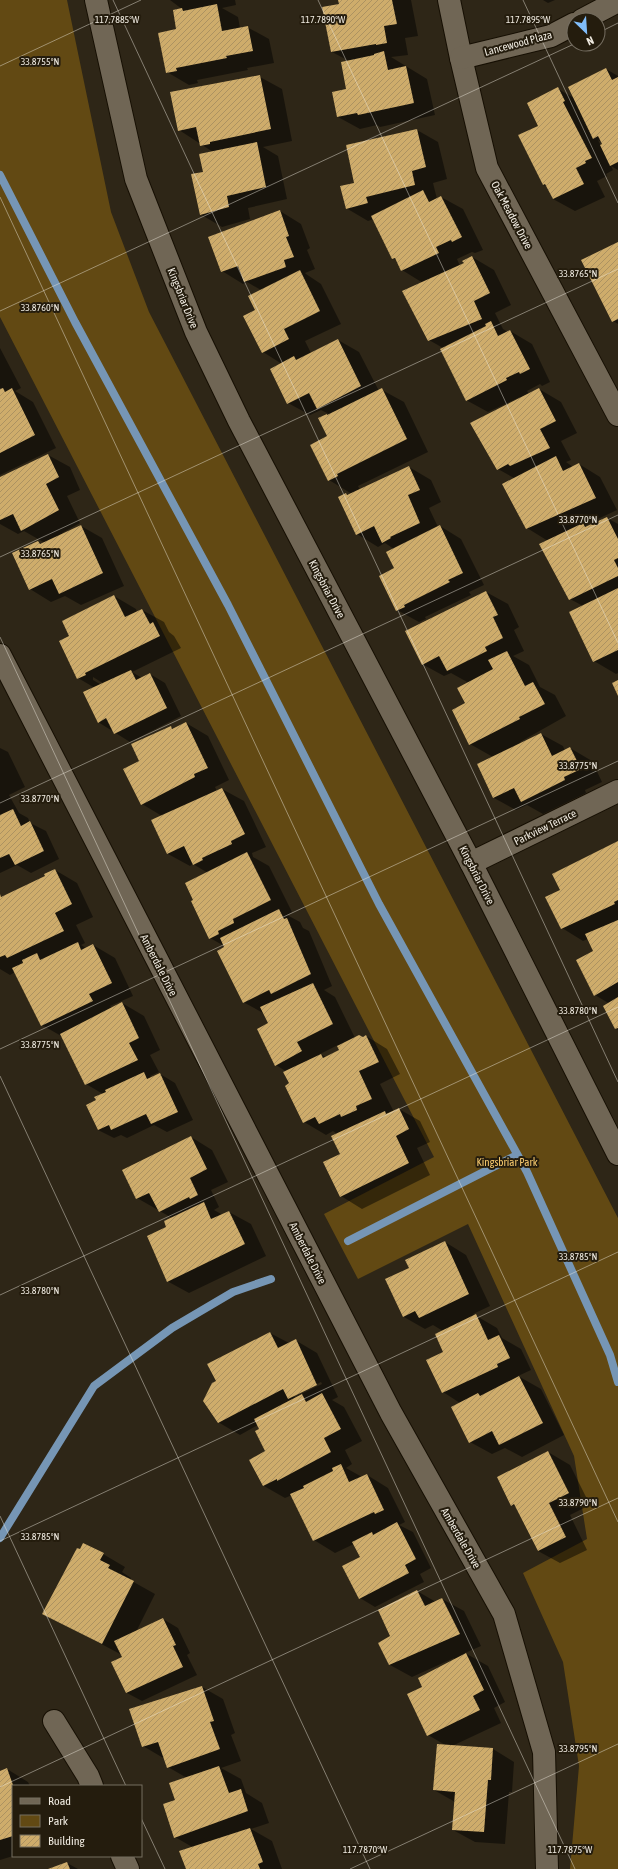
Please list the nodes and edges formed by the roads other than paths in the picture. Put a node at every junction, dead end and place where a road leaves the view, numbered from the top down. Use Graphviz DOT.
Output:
graph roads {
  1 [pos="96,0"];
  2 [pos="449,0"];
  3 [pos="618,1"];
  4 [pos="597,12"];
  5 [pos="566,28"];
  6 [pos="461,58"];
  7 [pos="616,405"];
  8 [pos="0,655"];
  9 [pos="618,791"];
  10 [pos="471,863"];
  11 [pos="618,1154"];
  12 [pos="54,1721"];
  13 [pos="92,1785"];
  14 [pos="122,1857"];
  15 [pos="128,1869"];
  16 [pos="547,1869"];
  1 -- 10 [label="street, Kingsbriar Drive"];
  2 -- 6 [label="street, Oak Meadow Drive"];
  3 -- 4 [label="street"];
  5 -- 6 [label="street, Lancewood Plaza"];
  6 -- 7 [label="street, Oak Meadow Drive"];
  8 -- 16 [label="street, Amberdale Drive"];
  9 -- 10 [label="street, Parkview Terrace"];
  10 -- 11 [label="street, Kingsbriar Drive"];
  12 -- 13 [label="street"];
  14 -- 15 [label="street"];
}
